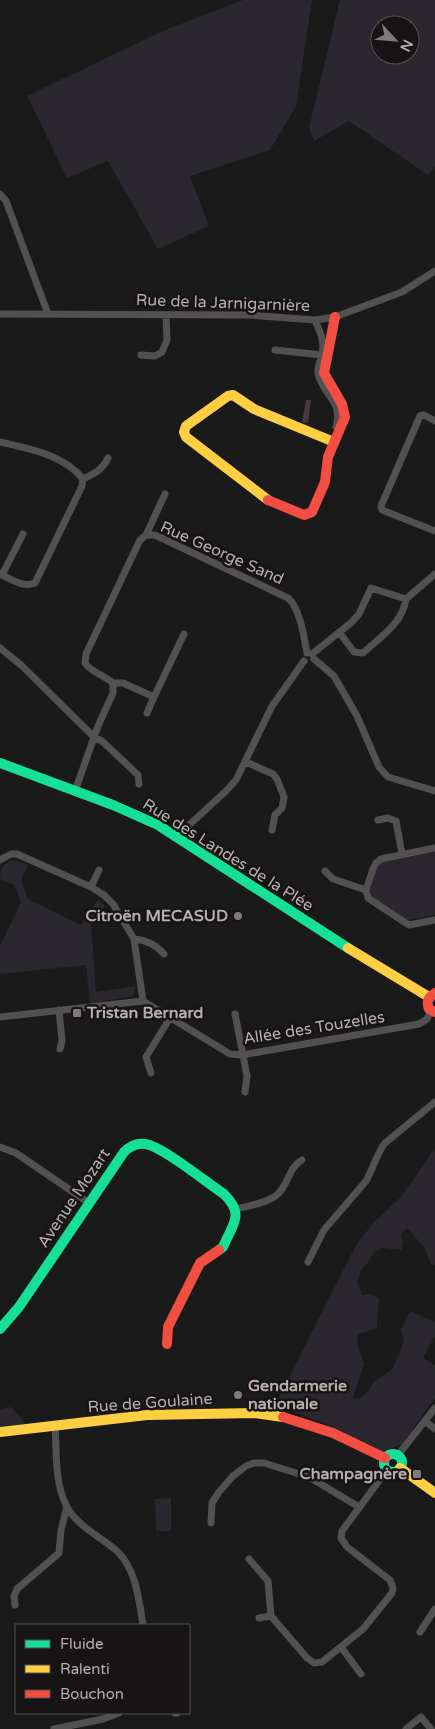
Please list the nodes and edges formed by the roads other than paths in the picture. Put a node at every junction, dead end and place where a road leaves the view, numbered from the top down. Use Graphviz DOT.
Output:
graph roads {
  1 [pos="0,194"];
  2 [pos="435,271"];
  3 [pos="0,314"];
  4 [pos="48,314"];
  5 [pos="166,315"];
  6 [pos="335,318"];
  7 [pos="315,320"];
  8 [pos="275,350"];
  9 [pos="141,355"];
  10 [pos="322,355"];
  11 [pos="435,421"];
  12 [pos="338,431"];
  13 [pos="0,442"];
  14 [pos="334,442"];
  15 [pos="108,458"];
  16 [pos="83,479"];
  17 [pos="165,494"];
  18 [pos="435,531"];
  19 [pos="22,534"];
  20 [pos="146,535"];
  21 [pos="1,574"];
  22 [pos="435,574"];
  23 [pos="406,599"];
  24 [pos="339,632"];
  25 [pos="184,634"];
  26 [pos="0,648"];
  27 [pos="311,655"];
  28 [pos="113,683"];
  29 [pos="154,697"];
  30 [pos="146,713"];
  31 [pos="94,737"];
  32 [pos="246,762"];
  33 [pos="0,763"];
  34 [pos="139,784"];
  35 [pos="75,791"];
  36 [pos="435,791"];
  37 [pos="378,820"];
  38 [pos="272,830"];
  39 [pos="176,837"];
  40 [pos="435,848"];
  41 [pos="402,854"];
  42 [pos="0,860"];
  43 [pos="99,870"];
  44 [pos="325,871"];
  45 [pos="90,887"];
  46 [pos="366,890"];
  47 [pos="435,920"];
  48 [pos="134,939"];
  49 [pos="164,954"];
  50 [pos="432,995"];
  51 [pos="143,1001"];
  52 [pos="58,1010"];
  53 [pos="433,1012"];
  54 [pos="235,1014"];
  55 [pos="0,1017"];
  56 [pos="170,1018"];
  57 [pos="60,1049"];
  58 [pos="242,1055"];
  59 [pos="151,1073"];
  60 [pos="245,1092"];
  61 [pos="435,1102"];
  62 [pos="0,1147"];
  63 [pos="302,1160"];
  64 [pos="89,1203"];
  65 [pos="236,1209"];
  66 [pos="308,1262"];
  67 [pos="0,1329"];
  68 [pos="167,1344"];
  69 [pos="435,1408"];
  70 [pos="425,1421"];
  71 [pos="55,1426"];
  72 [pos="435,1429"];
  73 [pos="0,1432"];
  74 [pos="398,1455"];
  75 [pos="385,1458"];
  76 [pos="400,1468"];
  77 [pos="387,1470"];
  78 [pos="435,1493"];
  79 [pos="67,1507"];
  80 [pos="359,1507"];
  81 [pos="211,1523"];
  82 [pos="249,1559"];
  83 [pos="15,1605"];
  84 [pos="435,1609"];
  85 [pos="272,1616"];
  86 [pos="259,1618"];
  87 [pos="143,1624"];
  88 [pos="420,1632"];
  89 [pos="341,1647"];
  90 [pos="361,1674"];
  91 [pos="116,1714"];
  92 [pos="54,1729"];
  93 [pos="406,1729"];
  94 [pos="431,1729"];
  1 -- 4 [label="street"];
  2 -- 6 [label="street, Rue de la Jarnigarnière"];
  3 -- 4 [label="street, Rue de la Jarnigarnière"];
  4 -- 5 [label="street, Rue de la Jarnigarnière"];
  5 -- 7 [label="street, Rue de la Jarnigarnière"];
  5 -- 9 [label="street"];
  6 -- 7 [label="street, Rue de la Jarnigarnière"];
  6 -- 12 [label="street"];
  7 -- 10 [label="street"];
  8 -- 10 [label="street"];
  10 -- 12 [label="street"];
  11 -- 18 [label="street"];
  12 -- 14 [label="street"];
  13 -- 16 [label="street"];
  14 -- 14 [label="street"];
  15 -- 16 [label="street"];
  16 -- 21 [label="street"];
  17 -- 20 [label="street, Rue George Sand"];
  19 -- 21 [label="street"];
  20 -- 27 [label="street, Rue George Sand"];
  20 -- 28 [label="street, Rue George Sand"];
  22 -- 23 [label="street"];
  23 -- 24 [label="street"];
  23 -- 24 [label="street"];
  24 -- 27 [label="street"];
  25 -- 29 [label="street"];
  26 -- 31 [label="street"];
  27 -- 32 [label="street"];
  27 -- 36 [label="street"];
  28 -- 29 [label="street, Rue George Sand"];
  28 -- 31 [label="street"];
  29 -- 30 [label="street"];
  31 -- 34 [label="street"];
  31 -- 35 [label="street"];
  32 -- 38 [label="street"];
  32 -- 39 [label="street"];
  33 -- 35 [label="street, Rue des Landes de la Plée"];
  35 -- 39 [label="street, Rue des Landes de la Plée"];
  37 -- 41 [label="street"];
  39 -- 50 [label="street, Rue des Landes de la Plée"];
  40 -- 41 [label="street"];
  41 -- 46 [label="street"];
  42 -- 45 [label="street"];
  43 -- 45 [label="street"];
  44 -- 46 [label="street"];
  45 -- 48 [label="street"];
  46 -- 47 [label="street"];
  48 -- 49 [label="street"];
  48 -- 51 [label="street"];
  50 -- 53 [label="street"];
  51 -- 52 [label="street"];
  51 -- 56 [label="street, Allée des Touzelles"];
  52 -- 55 [label="street"];
  52 -- 57 [label="street"];
  53 -- 58 [label="street, Allée des Touzelles"];
  54 -- 58 [label="street"];
  56 -- 58 [label="street, Allée des Touzelles"];
  56 -- 59 [label="street"];
  58 -- 60 [label="street"];
  61 -- 66 [label="street"];
  62 -- 64 [label="street"];
  63 -- 65 [label="street"];
  64 -- 65 [label="street, Avenue Mozart"];
  64 -- 67 [label="street, Avenue Mozart"];
  65 -- 68 [label="street"];
  69 -- 70 [label="street"];
  70 -- 72 [label="street"];
  70 -- 74 [label="street"];
  71 -- 73 [label="street, Rue de Goulaine"];
  71 -- 75 [label="street, Rue de Goulaine"];
  71 -- 79 [label="street"];
  74 -- 75 [label="street"];
  74 -- 76 [label="street"];
  75 -- 77 [label="street"];
  76 -- 77 [label="street"];
  76 -- 78 [label="street"];
  77 -- 80 [label="street"];
  79 -- 83 [label="street"];
  79 -- 87 [label="street"];
  80 -- 81 [label="street"];
  80 -- 89 [label="street"];
  82 -- 85 [label="street"];
  84 -- 88 [label="street"];
  85 -- 86 [label="street"];
  85 -- 89 [label="street"];
  89 -- 90 [label="street"];
  91 -- 92 [label="street"];
  93 -- 94 [label="street"];
}
